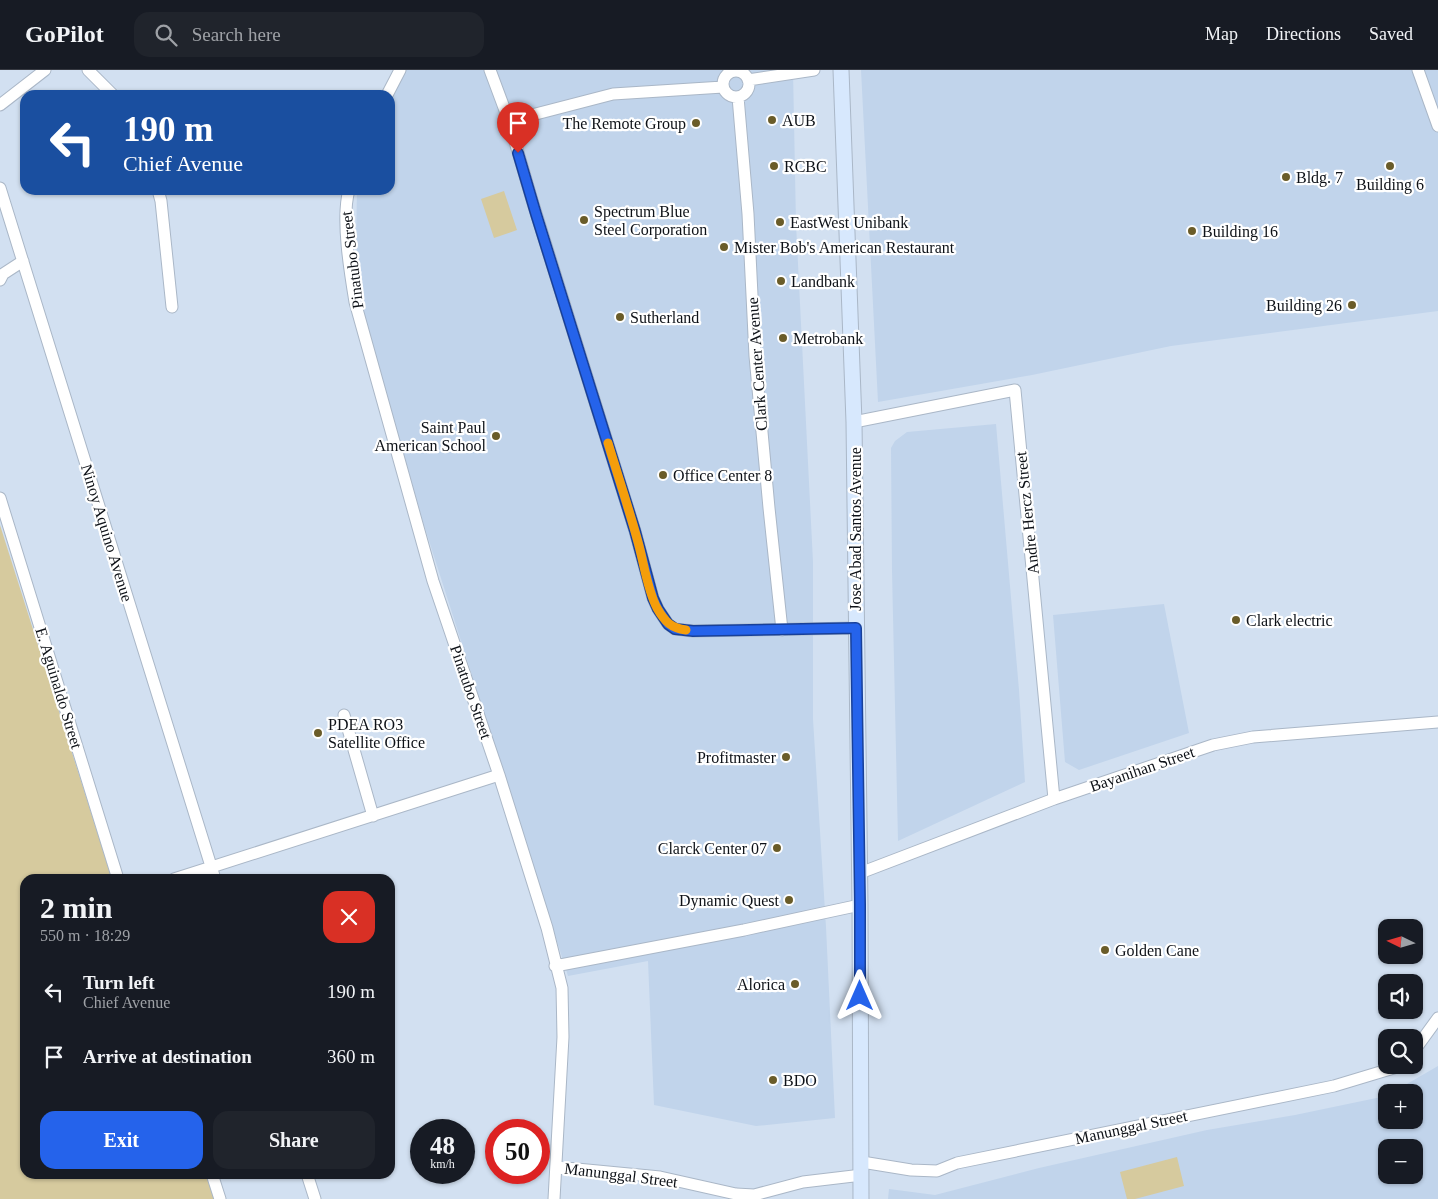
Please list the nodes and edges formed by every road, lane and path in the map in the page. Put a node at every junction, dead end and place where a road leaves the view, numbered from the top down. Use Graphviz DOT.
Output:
graph roads {
  1 [pos="46,70"];
  2 [pos="88,70"];
  3 [pos="400,70"];
  4 [pos="490,70"];
  5 [pos="814,70"];
  6 [pos="841,70"];
  7 [pos="1418,70"];
  8 [pos="748,80"];
  9 [pos="724,87"];
  10 [pos="108,90"];
  11 [pos="390,90"];
  12 [pos="738,97"];
  13 [pos="0,105"];
  14 [pos="509,121"];
  15 [pos="1438,126"];
  16 [pos="0,188"];
  17 [pos="159,195"];
  18 [pos="347,195"];
  19 [pos="23,262"];
  20 [pos="0,280"];
  21 [pos="172,307"];
  22 [pos="854,422"];
  23 [pos="0,498"];
  24 [pos="856,628"];
  25 [pos="782,630"];
  26 [pos="344,715"];
  27 [pos="1438,722"];
  28 [pos="499,775"];
  29 [pos="1054,799"];
  30 [pos="373,816"];
  31 [pos="211,867"];
  32 [pos="860,873"];
  33 [pos="116,874"];
  34 [pos="189,874"];
  35 [pos="213,874"];
  36 [pos="860,905"];
  37 [pos="555,966"];
  38 [pos="1438,1018"];
  39 [pos="1423,1039"];
  40 [pos="1378,1073"];
  41 [pos="556,1167"];
  42 [pos="862,1169"];
  43 [pos="214,1179"];
  44 [pos="309,1179"];
  45 [pos="220,1199"];
  46 [pos="315,1199"];
  47 [pos="554,1199"];
  48 [pos="861,1199"];
  1 -- 13 [label="street"];
  2 -- 10 [label="street"];
  3 -- 11 [label="street"];
  4 -- 14 [label="street"];
  5 -- 8 [label="street"];
  6 -- 22 [label="main road, Jose Abad Santos Avenue"];
  7 -- 15 [label="street"];
  8 -- 9 [label="street"];
  8 -- 12 [label="street"];
  9 -- 12 [label="street"];
  9 -- 14 [label="street"];
  12 -- 25 [label="street, Clark Center Avenue"];
  14 -- 25 [label="street"];
  16 -- 19 [label="street, Ninoy Aquino Avenue"];
  17 -- 21 [label="street"];
  18 -- 28 [label="street, Pinatubo Street"];
  19 -- 20 [label="street"];
  19 -- 31 [label="street, Ninoy Aquino Avenue"];
  22 -- 24 [label="main road, Jose Abad Santos Avenue"];
  22 -- 29 [label="street, Andre Hercz Street"];
  23 -- 33 [label="street, E. Aguinaldo Street"];
  24 -- 25 [label="street"];
  24 -- 32 [label="main road, Jose Abad Santos Avenue"];
  26 -- 30 [label="street"];
  27 -- 29 [label="street, Bayanihan Street"];
  28 -- 30 [label="street"];
  28 -- 37 [label="street, Pinatubo Street"];
  29 -- 32 [label="street, Bayanihan Street"];
  30 -- 31 [label="street"];
  31 -- 34 [label="street"];
  31 -- 35 [label="street, Ninoy Aquino Avenue"];
  32 -- 36 [label="main road, Jose Abad Santos Avenue"];
  36 -- 37 [label="street"];
  36 -- 42 [label="main road, Jose Abad Santos Avenue"];
  37 -- 41 [label="street, Pinatubo Street"];
  38 -- 39 [label="street"];
  40 -- 42 [label="street, Manunggal Street"];
  41 -- 42 [label="street, Manunggal Street"];
  41 -- 47 [label="street, Pinatubo Street"];
  42 -- 48 [label="main road, Jose Abad Santos Avenue"];
  43 -- 45 [label="street"];
  44 -- 46 [label="street"];
}
